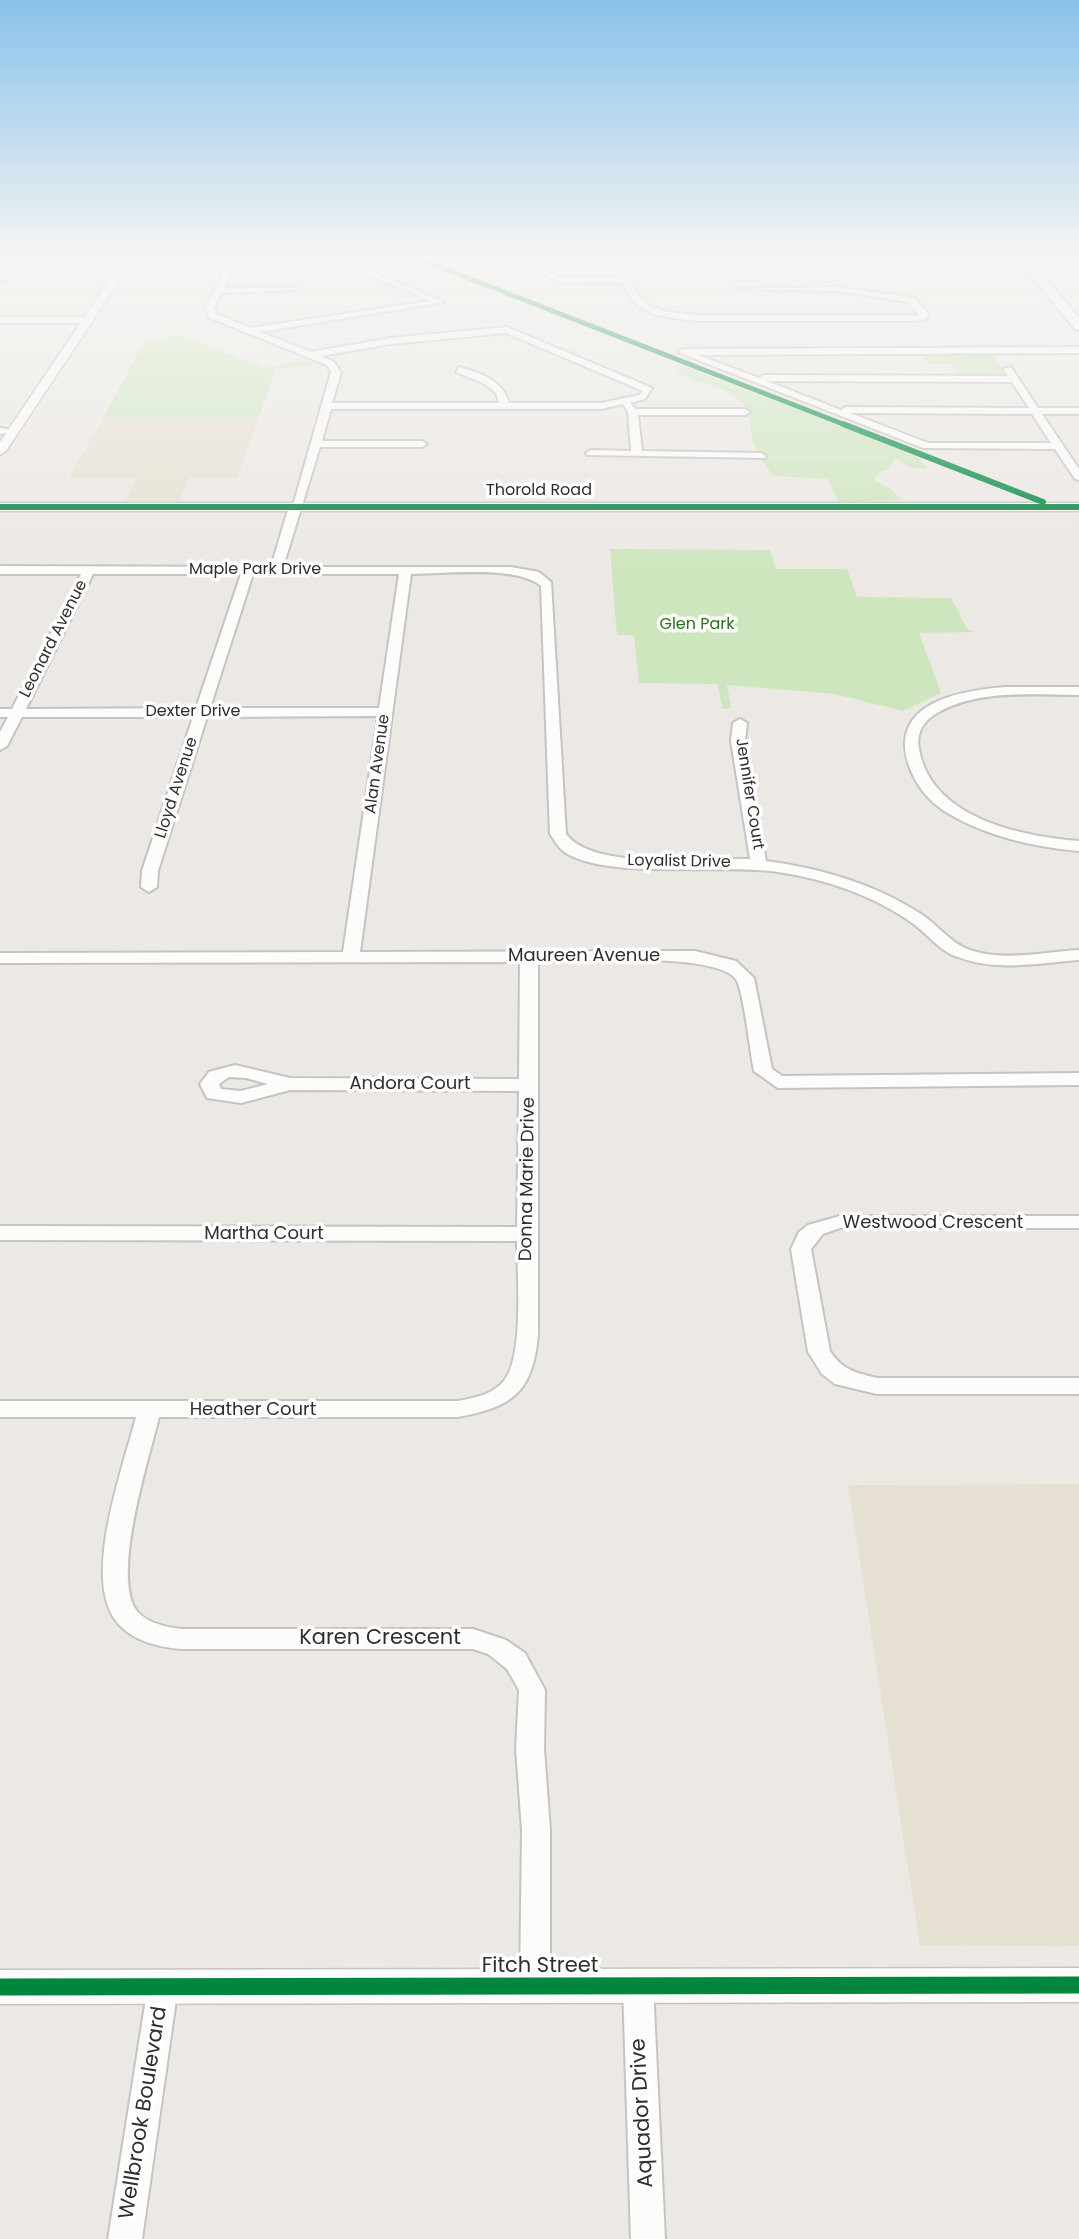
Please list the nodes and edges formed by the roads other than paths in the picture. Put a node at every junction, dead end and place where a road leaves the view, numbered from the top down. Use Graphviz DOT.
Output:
graph roads {
  1 [pos="56,364"];
  2 [pos="331,364"];
  3 [pos="590,364"];
  4 [pos="715,364"];
  5 [pos="1005,364"];
  6 [pos="459,370"];
  7 [pos="752,378"];
  8 [pos="1015,379"];
  9 [pos="623,402"];
  10 [pos="327,406"];
  11 [pos="505,406"];
  12 [pos="833,410"];
  13 [pos="1034,411"];
  14 [pos="1079,411"];
  15 [pos="633,412"];
  16 [pos="745,412"];
  17 [pos="7,431"];
  18 [pos="422,443"];
  19 [pos="316,444"];
  20 [pos="1059,446"];
  21 [pos="0,451"];
  22 [pos="591,453"];
  23 [pos="637,454"];
  24 [pos="761,456"];
  25 [pos="1079,477"];
  26 [pos="0,507"];
  27 [pos="297,507"];
  28 [pos="1079,507"];
  29 [pos="0,570"];
  30 [pos="89,570"];
  31 [pos="248,570"];
  32 [pos="276,570"];
  33 [pos="406,570"];
  34 [pos="511,570"];
  35 [pos="1079,691"];
  36 [pos="203,712"];
  37 [pos="386,712"];
  38 [pos="0,713"];
  39 [pos="16,713"];
  40 [pos="740,723"];
  41 [pos="0,746"];
  42 [pos="1079,846"];
  43 [pos="759,865"];
  44 [pos="149,887"];
  45 [pos="1079,955"];
  46 [pos="351,957"];
  47 [pos="529,957"];
  48 [pos="0,958"];
  49 [pos="1079,1079"];
  50 [pos="290,1084"];
  51 [pos="529,1085"];
  52 [pos="1079,1222"];
  53 [pos="0,1233"];
  54 [pos="528,1234"];
  55 [pos="1079,1386"];
  56 [pos="503,1394"];
  57 [pos="0,1409"];
  58 [pos="149,1410"];
  59 [pos="1079,1985"];
  60 [pos="163,1986"];
  61 [pos="535,1986"];
  62 [pos="638,1986"];
  63 [pos="0,1987"];
  64 [pos="125,2239"];
  65 [pos="648,2239"];
  1 -- 17 [label="street"];
  2 -- 10 [label="street"];
  3 -- 9 [label="street"];
  4 -- 7 [label="street"];
  5 -- 8 [label="street"];
  6 -- 11 [label="street"];
  7 -- 8 [label="street"];
  7 -- 12 [label="street"];
  8 -- 13 [label="street"];
  9 -- 11 [label="street"];
  9 -- 15 [label="street"];
  10 -- 11 [label="street"];
  10 -- 19 [label="street"];
  12 -- 13 [label="street"];
  12 -- 20 [label="street"];
  13 -- 14 [label="street"];
  13 -- 20 [label="street"];
  15 -- 16 [label="street"];
  15 -- 23 [label="street"];
  17 -- 21 [label="street"];
  18 -- 19 [label="street"];
  19 -- 27 [label="street"];
  20 -- 25 [label="street"];
  22 -- 23 [label="street"];
  23 -- 24 [label="street"];
  26 -- 27 [label="street, Thorold Road"];
  27 -- 28 [label="street, Thorold Road"];
  27 -- 32 [label="street"];
  29 -- 30 [label="street, Maple Park Drive"];
  30 -- 31 [label="street, Maple Park Drive"];
  30 -- 39 [label="street, Leonard Avenue"];
  31 -- 32 [label="street, Maple Park Drive"];
  31 -- 36 [label="street, Lloyd Avenue"];
  32 -- 33 [label="street, Maple Park Drive"];
  33 -- 34 [label="street, Maple Park Drive"];
  33 -- 37 [label="street, Alan Avenue"];
  34 -- 43 [label="street, Loyalist Drive"];
  35 -- 42 [label="street"];
  36 -- 37 [label="street, Dexter Drive"];
  36 -- 39 [label="street, Dexter Drive"];
  36 -- 44 [label="street, Lloyd Avenue"];
  37 -- 46 [label="street, Alan Avenue"];
  38 -- 39 [label="street, Dexter Drive"];
  39 -- 41 [label="street, Leonard Avenue"];
  40 -- 43 [label="street, Jennifer Court"];
  43 -- 45 [label="street, Loyalist Drive"];
  46 -- 47 [label="street, Maureen Avenue"];
  46 -- 48 [label="street, Maureen Avenue"];
  47 -- 49 [label="street, Maureen Avenue"];
  47 -- 51 [label="street, Donna Marie Drive"];
  50 -- 51 [label="street, Andora Court"];
  51 -- 54 [label="street, Donna Marie Drive"];
  52 -- 55 [label="street, Westwood Crescent"];
  53 -- 54 [label="street, Martha Court"];
  54 -- 56 [label="street, Donna Marie Drive"];
  56 -- 58 [label="street, Heather Court"];
  57 -- 58 [label="street, Heather Court"];
  58 -- 61 [label="street, Karen Crescent"];
  59 -- 62 [label="street, Fitch Street"];
  60 -- 61 [label="street, Fitch Street"];
  60 -- 63 [label="street, Fitch Street"];
  60 -- 64 [label="street, Wellbrook Boulevard"];
  61 -- 62 [label="street, Fitch Street"];
  62 -- 65 [label="street, Aquador Drive"];
}
